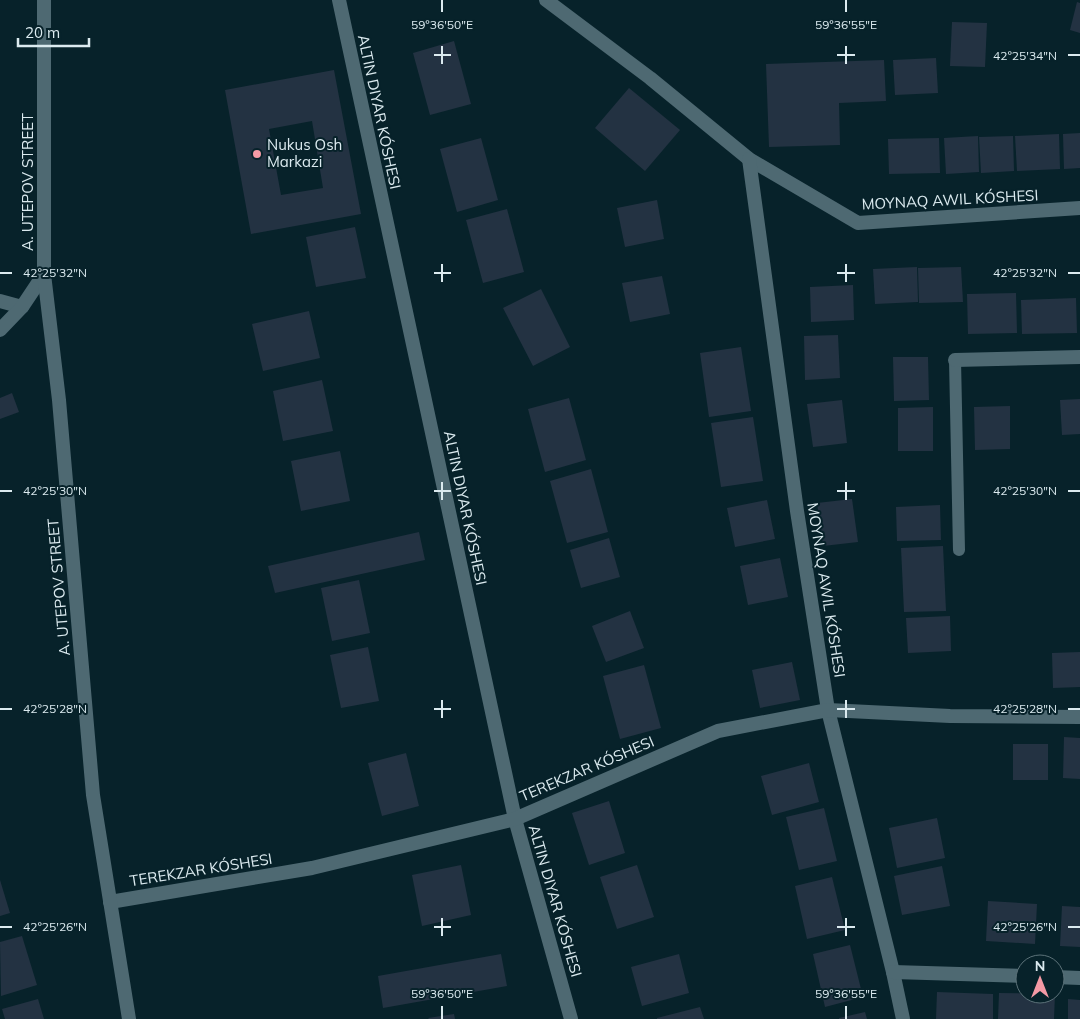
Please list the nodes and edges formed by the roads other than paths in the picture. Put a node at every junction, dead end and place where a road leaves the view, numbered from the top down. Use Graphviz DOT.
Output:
graph roads {
  1 [pos="44,0"];
  2 [pos="339,0"];
  3 [pos="546,0"];
  4 [pos="749,159"];
  5 [pos="1080,208"];
  6 [pos="44,274"];
  7 [pos="0,301"];
  8 [pos="22,307"];
  9 [pos="0,330"];
  10 [pos="1080,357"];
  11 [pos="955,360"];
  12 [pos="959,550"];
  13 [pos="828,710"];
  14 [pos="1080,717"];
  15 [pos="515,819"];
  16 [pos="110,902"];
  17 [pos="893,972"];
  18 [pos="1015,976"];
  19 [pos="1065,977"];
  20 [pos="1080,978"];
  21 [pos="130,1019"];
  22 [pos="571,1019"];
  23 [pos="903,1019"];
  1 -- 6 [label="street, A. UTEPOV STREET"];
  2 -- 15 [label="street"];
  3 -- 4 [label="street"];
  4 -- 5 [label="street"];
  4 -- 13 [label="street"];
  6 -- 8 [label="street"];
  6 -- 16 [label="street, A. UTEPOV STREET"];
  7 -- 8 [label="street"];
  8 -- 9 [label="street"];
  10 -- 11 [label="street"];
  11 -- 12 [label="lane"];
  13 -- 14 [label="street, TEREKZAR KÓSHESI"];
  13 -- 15 [label="street, TEREKZAR KÓSHESI"];
  13 -- 17 [label="street"];
  15 -- 16 [label="street, TEREKZAR KÓSHESI"];
  15 -- 22 [label="street"];
  16 -- 21 [label="street, A. UTEPOV STREET"];
  17 -- 18 [label="street"];
  17 -- 23 [label="street"];
  19 -- 20 [label="street"];
}
